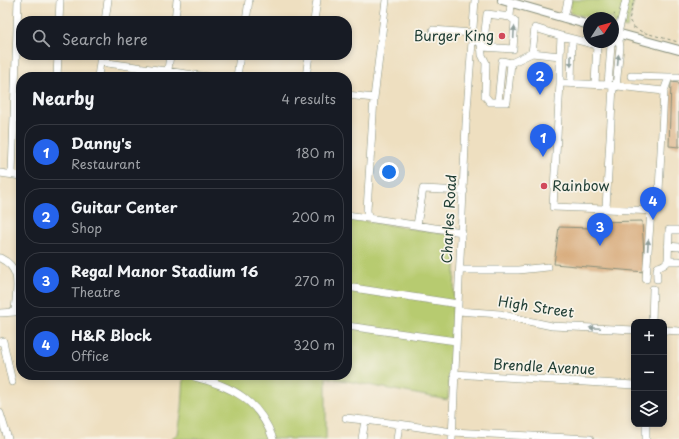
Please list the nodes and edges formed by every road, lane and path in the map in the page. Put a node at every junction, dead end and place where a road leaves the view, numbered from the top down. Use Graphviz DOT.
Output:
graph roads {
  1 [pos="18,0"];
  2 [pos="60,0"];
  3 [pos="108,0"];
  4 [pos="177,0"];
  5 [pos="249,0"];
  6 [pos="317,0"];
  7 [pos="386,0"];
  8 [pos="474,0"];
  9 [pos="502,0"];
  10 [pos="568,0"];
  11 [pos="626,0"];
  12 [pos="634,0"];
  13 [pos="511,2"];
  14 [pos="17,16"];
  15 [pos="59,16"];
  16 [pos="106,16"];
  17 [pos="175,16"];
  18 [pos="247,16"];
  19 [pos="315,16"];
  20 [pos="510,17"];
  21 [pos="564,18"];
  22 [pos="619,22"];
  23 [pos="583,23"];
  24 [pos="433,30"];
  25 [pos="472,33"];
  26 [pos="619,33"];
  27 [pos="562,36"];
  28 [pos="572,39"];
  29 [pos="472,42"];
  30 [pos="679,42"];
  31 [pos="482,45"];
  32 [pos="611,48"];
  33 [pos="679,50"];
  34 [pos="532,53"];
  35 [pos="560,56"];
  36 [pos="16,58"];
  37 [pos="58,60"];
  38 [pos="100,60"];
  39 [pos="105,60"];
  40 [pos="169,60"];
  41 [pos="239,60"];
  42 [pos="308,60"];
  43 [pos="57,72"];
  44 [pos="99,72"];
  45 [pos="159,72"];
  46 [pos="168,72"];
  47 [pos="238,72"];
  48 [pos="307,72"];
  49 [pos="631,76"];
  50 [pos="669,77"];
  51 [pos="679,77"];
  52 [pos="560,83"];
  53 [pos="571,84"];
  54 [pos="595,84"];
  55 [pos="612,86"];
  56 [pos="664,91"];
  57 [pos="352,96"];
  58 [pos="374,98"];
  59 [pos="0,173"];
  60 [pos="12,174"];
  61 [pos="16,175"];
  62 [pos="464,191"];
  63 [pos="606,208"];
  64 [pos="651,210"];
  65 [pos="352,216"];
  66 [pos="368,218"];
  67 [pos="417,225"];
  68 [pos="679,230"];
  69 [pos="462,232"];
  70 [pos="668,246"];
  71 [pos="679,247"];
  72 [pos="0,258"];
  73 [pos="668,261"];
  74 [pos="679,261"];
  75 [pos="548,267"];
  76 [pos="460,270"];
  77 [pos="16,274"];
  78 [pos="646,279"];
  79 [pos="657,280"];
  80 [pos="352,288"];
  81 [pos="654,289"];
  82 [pos="16,294"];
  83 [pos="458,308"];
  84 [pos="0,313"];
  85 [pos="652,319"];
  86 [pos="352,327"];
  87 [pos="631,330"];
  88 [pos="667,330"];
  89 [pos="679,331"];
  90 [pos="456,341"];
  91 [pos="0,342"];
  92 [pos="454,374"];
  93 [pos="205,380"];
  94 [pos="12,382"];
  95 [pos="631,385"];
  96 [pos="0,412"];
  97 [pos="346,418"];
  98 [pos="365,420"];
  99 [pos="399,424"];
  100 [pos="646,427"];
  101 [pos="452,436"];
  102 [pos="8,439"];
  103 [pos="273,439"];
  104 [pos="362,439"];
  105 [pos="397,439"];
  106 [pos="590,439"];
  107 [pos="646,439"];
  1 -- 14 [label="street"];
  2 -- 15 [label="street"];
  3 -- 16 [label="street"];
  4 -- 17 [label="street"];
  5 -- 18 [label="street"];
  6 -- 19 [label="street"];
  7 -- 58 [label="street"];
  8 -- 25 [label="street, Charles Road"];
  9 -- 13 [label="main road"];
  10 -- 21 [label="street"];
  11 -- 22 [label="street"];
  12 -- 30 [label="path"];
  13 -- 20 [label="street"];
  13 -- 21 [label="main road"];
  20 -- 31 [label="street"];
  31 -- 20 [label="street, one-way"];
  21 -- 23 [label="main road"];
  24 -- 25 [label="street"];
  25 -- 29 [label="street, Charles Road"];
  26 -- 33 [label="main road"];
  27 -- 28 [label="street"];
  27 -- 34 [label="street"];
  27 -- 35 [label="street"];
  28 -- 53 [label="street, one-way"];
  28 -- 54 [label="street"];
  29 -- 31 [label="street"];
  29 -- 62 [label="street, Charles Road"];
  31 -- 34 [label="street"];
  32 -- 55 [label="street"];
  34 -- 35 [label="street"];
  35 -- 52 [label="street"];
  36 -- 60 [label="street"];
  37 -- 43 [label="street"];
  38 -- 44 [label="street"];
  39 -- 45 [label="street"];
  40 -- 46 [label="street"];
  41 -- 47 [label="street"];
  42 -- 48 [label="street"];
  49 -- 50 [label="street"];
  50 -- 51 [label="street"];
  50 -- 56 [label="street"];
  52 -- 53 [label="street"];
  52 -- 63 [label="street"];
  53 -- 54 [label="street"];
  54 -- 55 [label="street"];
  55 -- 56 [label="street"];
  55 -- 63 [label="street"];
  56 -- 64 [label="street"];
  57 -- 58 [label="street"];
  58 -- 66 [label="street"];
  59 -- 60 [label="street"];
  60 -- 61 [label="street"];
  62 -- 67 [label="street"];
  62 -- 69 [label="street, Charles Road"];
  63 -- 64 [label="street"];
  78 -- 64 [label="street, one-way"];
  65 -- 66 [label="street"];
  66 -- 67 [label="street"];
  67 -- 69 [label="street"];
  68 -- 70 [label="street"];
  69 -- 76 [label="street, Charles Road"];
  70 -- 71 [label="street"];
  70 -- 73 [label="street"];
  72 -- 77 [label="street"];
  73 -- 74 [label="street"];
  73 -- 79 [label="street"];
  75 -- 76 [label="street"];
  76 -- 83 [label="street, Charles Road"];
  80 -- 83 [label="street, High Street"];
  81 -- 85 [label="street"];
  82 -- 84 [label="street"];
  87 -- 83 [label="street, High Street, one-way"];
  83 -- 90 [label="street, Charles Road"];
  86 -- 90 [label="street"];
  88 -- 89 [label="street"];
  90 -- 92 [label="street, Charles Road"];
  91 -- 94 [label="street"];
  92 -- 95 [label="street, Brendle Avenue"];
  92 -- 101 [label="street, Charles Road"];
  93 -- 103 [label="street"];
  96 -- 102 [label="street"];
  97 -- 98 [label="street"];
  98 -- 99 [label="street"];
  98 -- 104 [label="street"];
  99 -- 101 [label="street"];
  99 -- 105 [label="street"];
  100 -- 107 [label="street"];
  101 -- 106 [label="street"];
}
